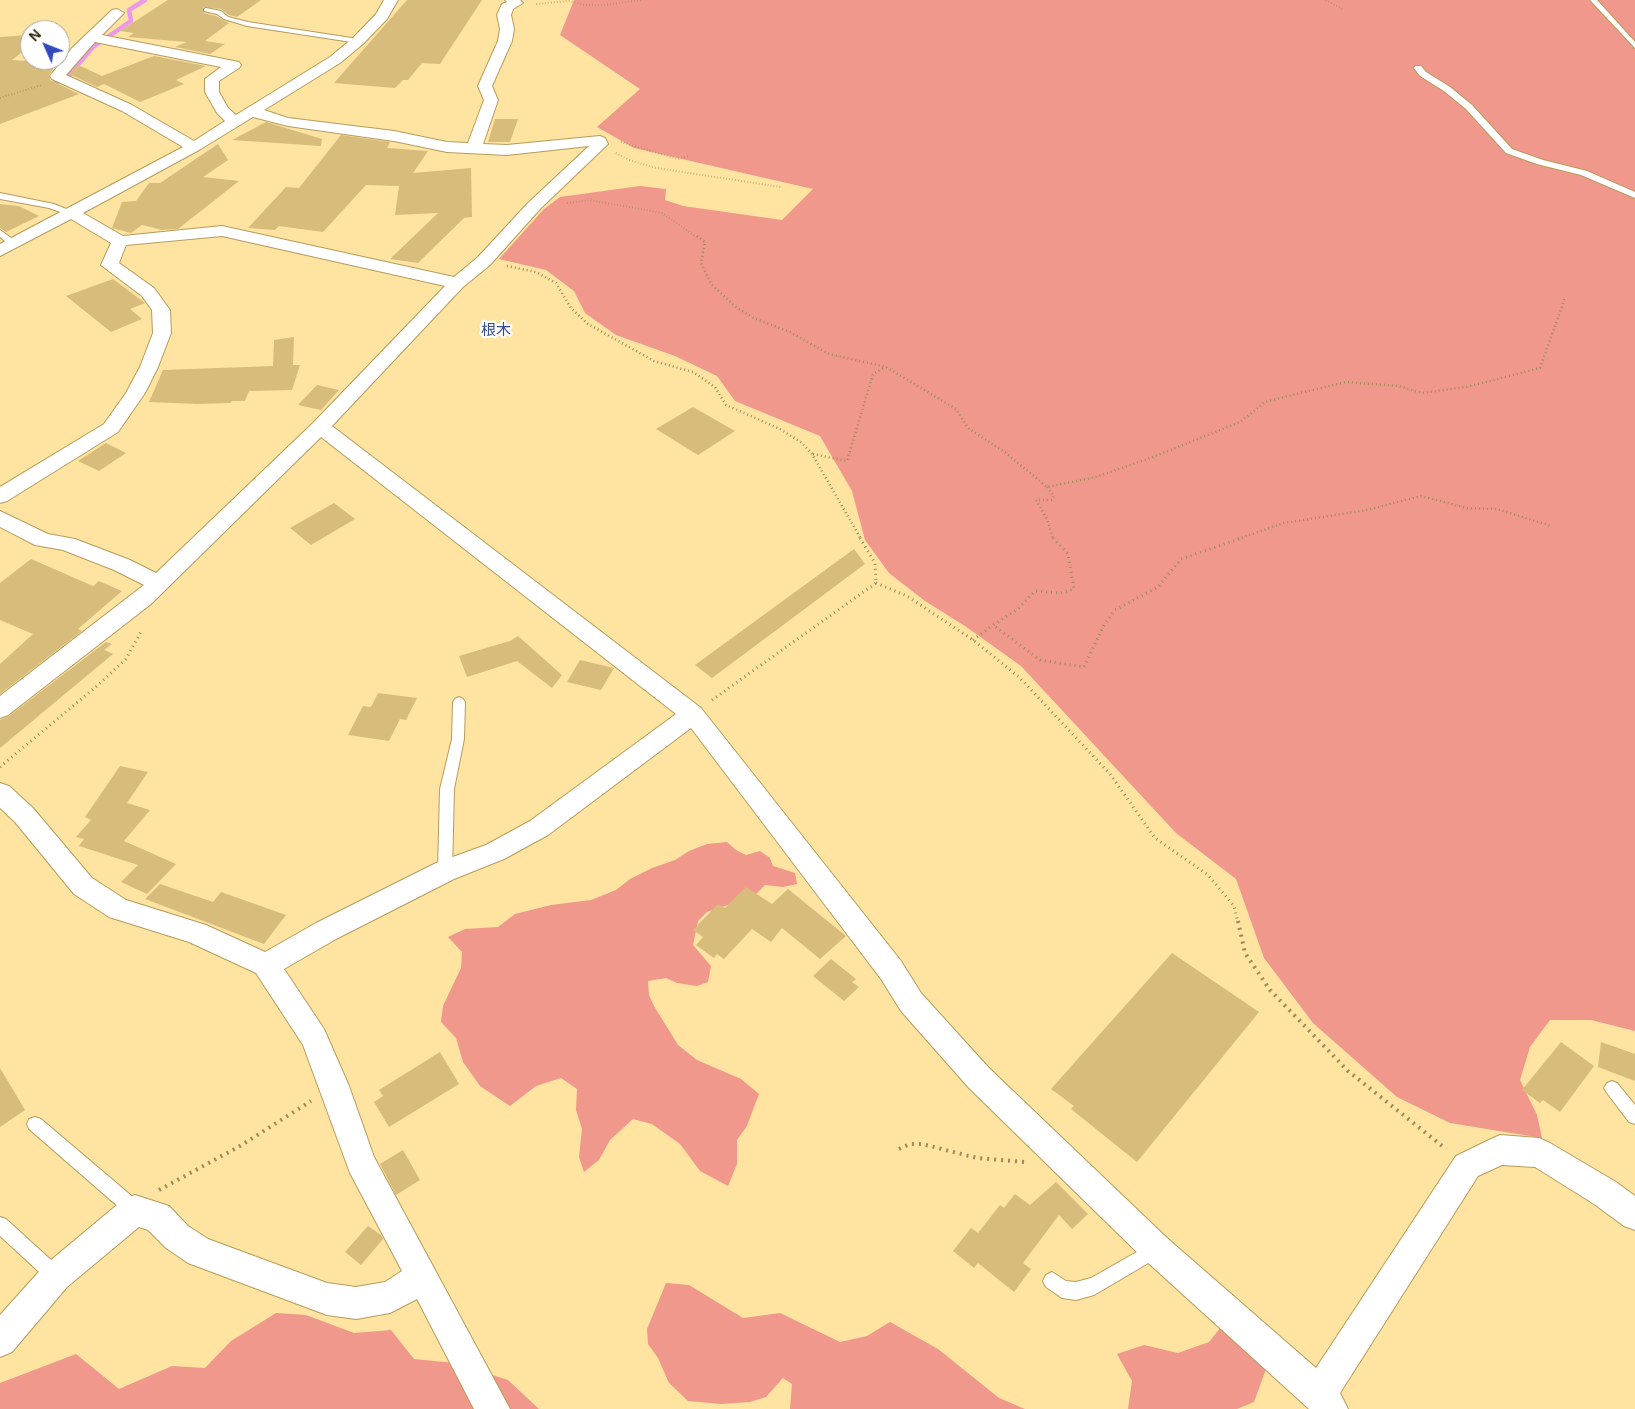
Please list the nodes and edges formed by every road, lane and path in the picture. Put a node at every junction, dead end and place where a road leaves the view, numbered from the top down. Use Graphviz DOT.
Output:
graph roads {
  1 [pos="391,0"];
  2 [pos="641,0"];
  3 [pos="1326,0"];
  4 [pos="1593,0"];
  5 [pos="514,1"];
  6 [pos="206,10"];
  7 [pos="1344,10"];
  8 [pos="116,13"];
  9 [pos="91,37"];
  10 [pos="358,41"];
  11 [pos="1635,46"];
  12 [pos="1418,68"];
  13 [pos="57,76"];
  14 [pos="0,98"];
  15 [pos="252,110"];
  16 [pos="234,121"];
  17 [pos="600,143"];
  18 [pos="194,147"];
  19 [pos="474,148"];
  20 [pos="689,156"];
  21 [pos="781,187"];
  22 [pos="1635,195"];
  23 [pos="0,196"];
  24 [pos="534,206"];
  25 [pos="72,213"];
  26 [pos="0,233"];
  27 [pos="120,241"];
  28 [pos="7,247"];
  29 [pos="484,261"];
  30 [pos="457,284"];
  31 [pos="1565,298"];
  32 [pos="886,367"];
  33 [pos="320,427"];
  34 [pos="812,454"];
  35 [pos="1047,487"];
  36 [pos="0,496"];
  37 [pos="0,518"];
  38 [pos="1552,526"];
  39 [pos="876,583"];
  40 [pos="151,591"];
  41 [pos="993,625"];
  42 [pos="973,640"];
  43 [pos="459,702"];
  44 [pos="0,709"];
  45 [pos="693,714"];
  46 [pos="0,767"];
  47 [pos="0,793"];
  48 [pos="445,871"];
  49 [pos="266,965"];
  50 [pos="334,1086"];
  51 [pos="1612,1088"];
  52 [pos="1635,1117"];
  53 [pos="35,1124"];
  54 [pos="899,1149"];
  55 [pos="1065,1161"];
  56 [pos="1467,1166"];
  57 [pos="135,1210"];
  58 [pos="1635,1215"];
  59 [pos="0,1225"];
  60 [pos="1156,1249"];
  61 [pos="56,1276"];
  62 [pos="423,1277"];
  63 [pos="1052,1281"];
  64 [pos="0,1340"];
  65 [pos="1325,1402"];
  66 [pos="493,1409"];
  1 -- 10 [label="street"];
  2 -- 5 [label="path"];
  3 -- 7 [label="path"];
  4 -- 11 [label="lane"];
  5 -- 19 [label="street"];
  6 -- 10 [label="lane"];
  8 -- 9 [label="street"];
  9 -- 13 [label="street"];
  9 -- 16 [label="street"];
  10 -- 15 [label="street"];
  12 -- 22 [label="lane"];
  13 -- 14 [label="path"];
  13 -- 18 [label="street"];
  15 -- 16 [label="street"];
  15 -- 19 [label="street"];
  16 -- 18 [label="street"];
  17 -- 19 [label="street"];
  17 -- 20 [label="path"];
  17 -- 21 [label="path"];
  17 -- 24 [label="street"];
  18 -- 25 [label="street"];
  23 -- 25 [label="lane"];
  24 -- 29 [label="street"];
  24 -- 32 [label="path"];
  25 -- 27 [label="street"];
  25 -- 28 [label="street"];
  26 -- 28 [label="lane"];
  27 -- 30 [label="street"];
  27 -- 36 [label="street"];
  29 -- 30 [label="street"];
  29 -- 34 [label="path"];
  30 -- 33 [label="street"];
  31 -- 35 [label="path"];
  32 -- 34 [label="path"];
  32 -- 35 [label="path"];
  33 -- 40 [label="street"];
  33 -- 45 [label="street"];
  34 -- 39 [label="path"];
  35 -- 41 [label="path"];
  37 -- 40 [label="street"];
  38 -- 41 [label="path"];
  39 -- 42 [label="path"];
  39 -- 45 [label="path"];
  40 -- 44 [label="street"];
  40 -- 46 [label="path"];
  41 -- 42 [label="path"];
  42 -- 56 [label="path"];
  43 -- 48 [label="lane"];
  45 -- 48 [label="street"];
  45 -- 55 [label="street"];
  47 -- 49 [label="street"];
  48 -- 49 [label="street"];
  49 -- 50 [label="street"];
  50 -- 57 [label="path"];
  50 -- 62 [label="street"];
  51 -- 52 [label="lane"];
  53 -- 57 [label="lane"];
  54 -- 55 [label="path"];
  55 -- 60 [label="street"];
  56 -- 58 [label="street"];
  56 -- 65 [label="street"];
  57 -- 61 [label="street"];
  57 -- 62 [label="street"];
  59 -- 61 [label="lane"];
  60 -- 63 [label="lane"];
  60 -- 65 [label="street"];
  61 -- 64 [label="street"];
  62 -- 66 [label="street"];
}
